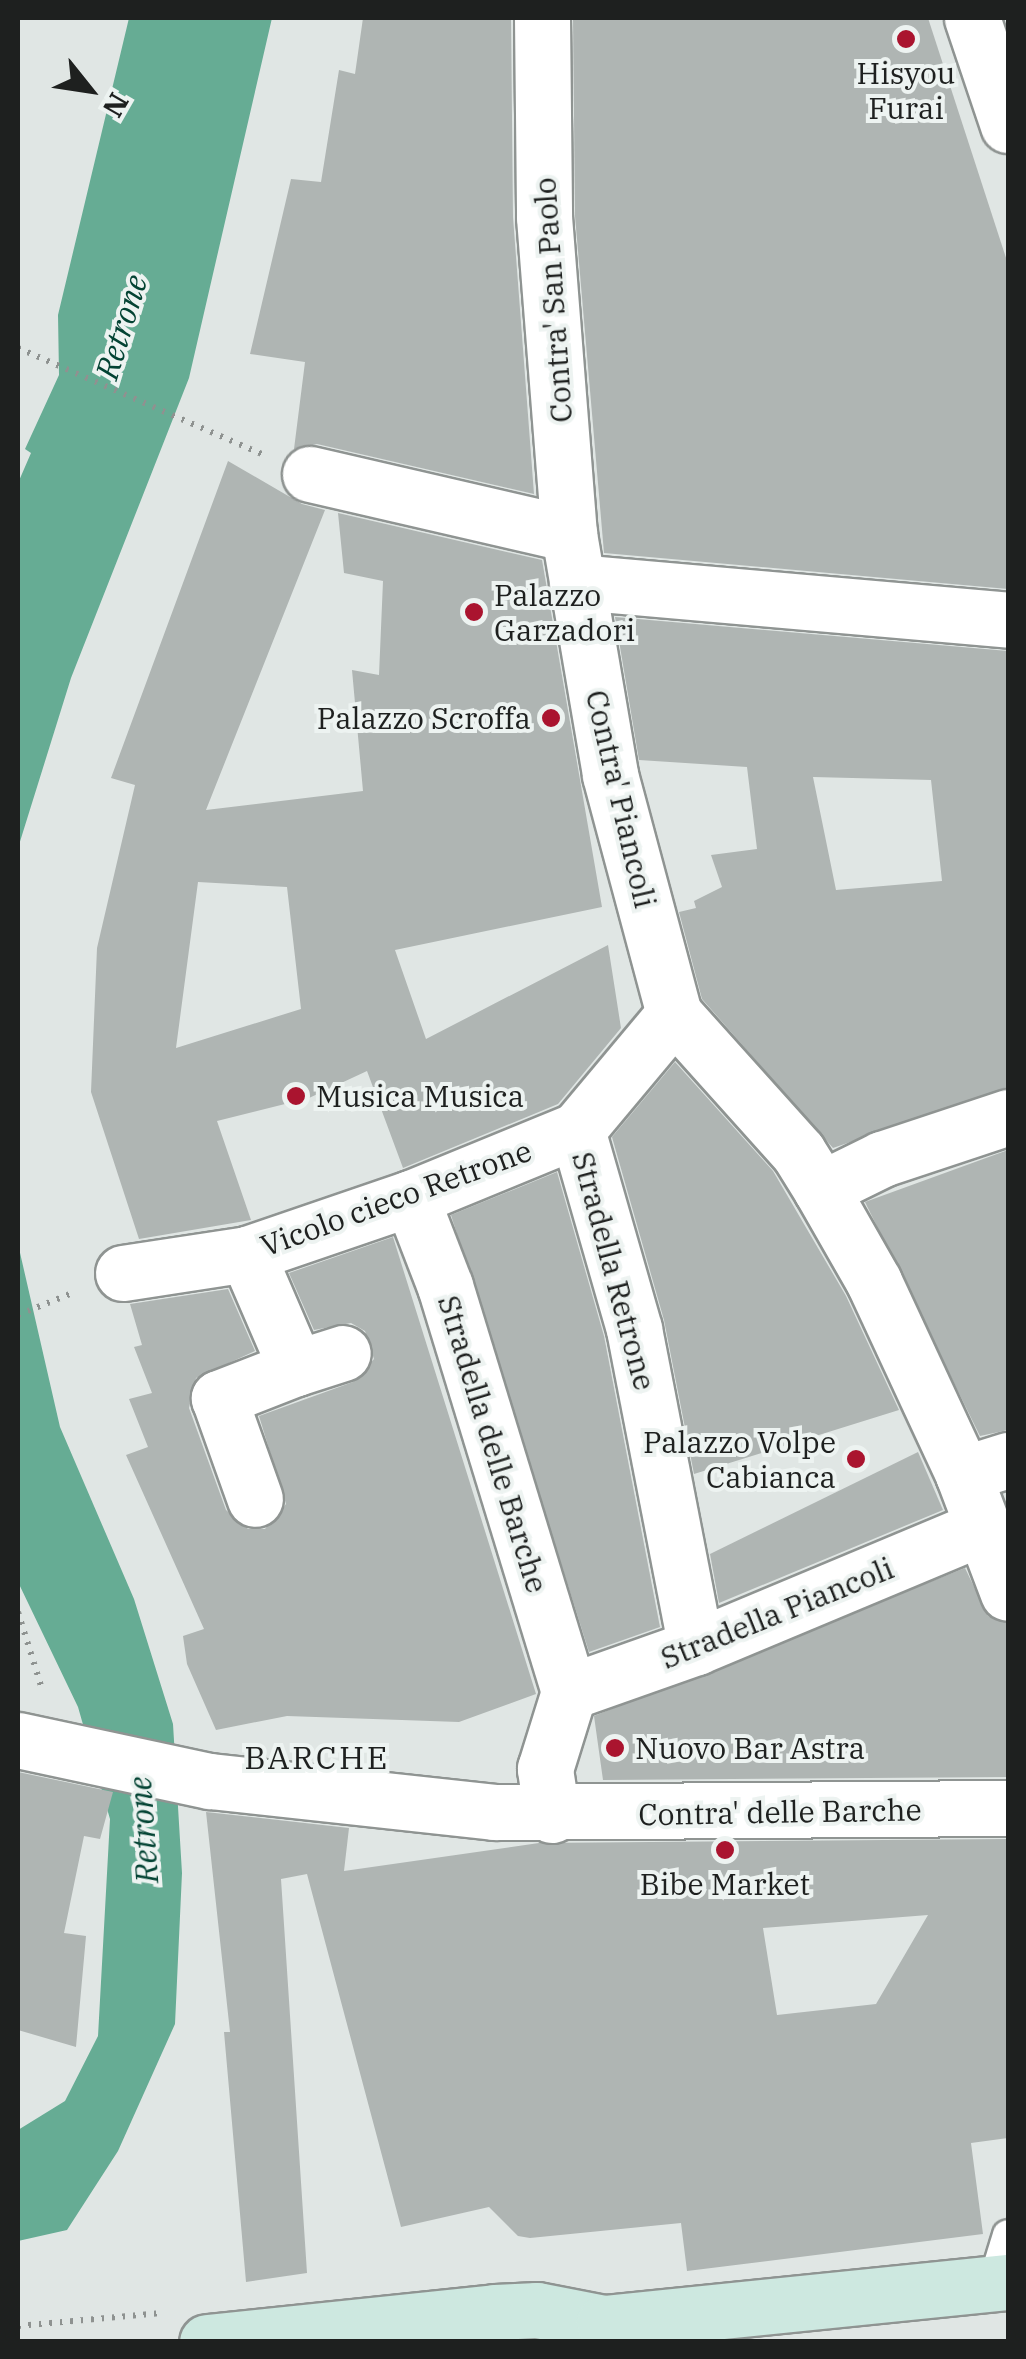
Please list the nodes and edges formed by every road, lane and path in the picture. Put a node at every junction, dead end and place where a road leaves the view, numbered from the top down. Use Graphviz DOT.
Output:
graph roads {
  1 [pos="542,18"];
  2 [pos="972,18"];
  3 [pos="1003,109"];
  4 [pos="18,348"];
  5 [pos="310,474"];
  6 [pos="573,558"];
  7 [pos="1008,620"];
  8 [pos="674,1014"];
  9 [pos="1008,1118"];
  10 [pos="577,1130"];
  11 [pos="822,1189"];
  12 [pos="410,1198"];
  13 [pos="246,1254"];
  14 [pos="122,1274"];
  15 [pos="986,1467"];
  16 [pos="255,1500"];
  17 [pos="983,1528"];
  18 [pos="1008,1592"];
  19 [pos="18,1612"];
  20 [pos="696,1647"];
  21 [pos="569,1692"];
  22 [pos="40,1746"];
  23 [pos="1008,1808"];
  24 [pos="552,1816"];
  25 [pos="1003,2267"];
  26 [pos="207,2342"];
  1 -- 6 [label="street, Contra' San Paolo"];
  2 -- 3 [label="street"];
  4 -- 5 [label="path"];
  5 -- 6 [label="street"];
  6 -- 7 [label="street"];
  6 -- 8 [label="street, Contra' Piancoli"];
  8 -- 10 [label="street, Vicolo cieco Retrone"];
  8 -- 11 [label="street"];
  9 -- 11 [label="street"];
  10 -- 12 [label="street, Vicolo cieco Retrone"];
  10 -- 20 [label="street, Stradella Retrone"];
  11 -- 15 [label="street"];
  12 -- 13 [label="street, Vicolo cieco Retrone"];
  12 -- 21 [label="street, Stradella delle Barche"];
  13 -- 14 [label="street"];
  13 -- 16 [label="street, Vicolo cieco Retrone"];
  15 -- 17 [label="street"];
  17 -- 18 [label="street"];
  17 -- 20 [label="street, Stradella Piancoli"];
  19 -- 22 [label="path"];
  20 -- 21 [label="street, Stradella Piancoli"];
  21 -- 24 [label="street"];
  22 -- 24 [label="street, Contra' delle Barche"];
  23 -- 24 [label="street, Contra' delle Barche"];
  25 -- 26 [label="street"];
}
